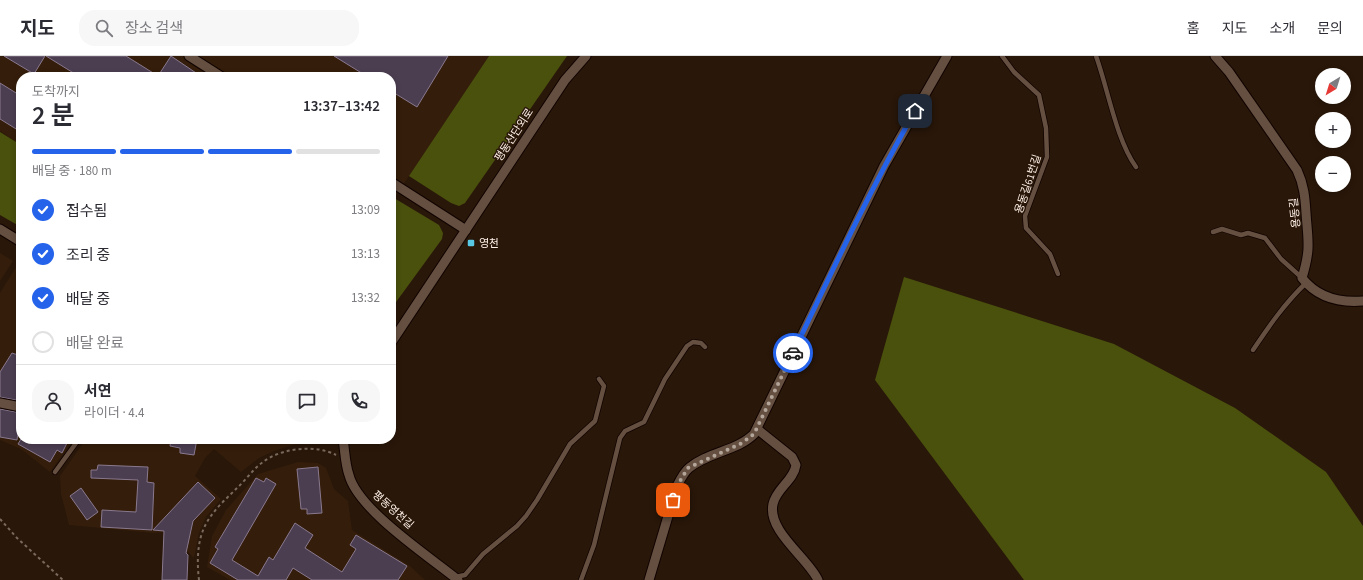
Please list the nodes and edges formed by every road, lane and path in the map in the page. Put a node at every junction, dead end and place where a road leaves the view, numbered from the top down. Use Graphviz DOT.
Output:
graph roads {
  1 [pos="189,56"];
  2 [pos="586,56"];
  3 [pos="946,56"];
  4 [pos="1002,56"];
  5 [pos="1096,56"];
  6 [pos="1215,56"];
  7 [pos="214,72"];
  8 [pos="1136,167"];
  9 [pos="396,185"];
  10 [pos="0,229"];
  11 [pos="466,230"];
  12 [pos="1213,232"];
  13 [pos="16,239"];
  14 [pos="1058,274"];
  15 [pos="1304,280"];
  16 [pos="1363,301"];
  17 [pos="396,335"];
  18 [pos="706,347"];
  19 [pos="1253,350"];
  20 [pos="599,379"];
  21 [pos="0,404"];
  22 [pos="16,406"];
  23 [pos="757,429"];
  24 [pos="75,444"];
  25 [pos="344,444"];
  26 [pos="347,463"];
  27 [pos="55,472"];
  28 [pos="0,519"];
  29 [pos="457,579"];
  30 [pos="63,580"];
  31 [pos="199,580"];
  32 [pos="581,580"];
  33 [pos="649,580"];
  34 [pos="818,580"];
  1 -- 7 [label="street"];
  2 -- 11 [label="street, 평동산단외로"];
  3 -- 23 [label="street"];
  4 -- 14 [label="lane, 용동길61번길"];
  5 -- 8 [label="lane"];
  6 -- 15 [label="street, 용동길"];
  9 -- 11 [label="street"];
  10 -- 13 [label="street"];
  11 -- 17 [label="street, 평동산단외로"];
  12 -- 15 [label="lane"];
  15 -- 16 [label="street"];
  15 -- 19 [label="lane"];
  18 -- 32 [label="lane"];
  20 -- 29 [label="lane"];
  21 -- 22 [label="street"];
  23 -- 33 [label="street"];
  23 -- 34 [label="street"];
  24 -- 27 [label="lane"];
  25 -- 26 [label="street, 평동영천길"];
  26 -- 29 [label="street, 평동영천길"];
  26 -- 31 [label="path"];
  28 -- 30 [label="path"];
}
